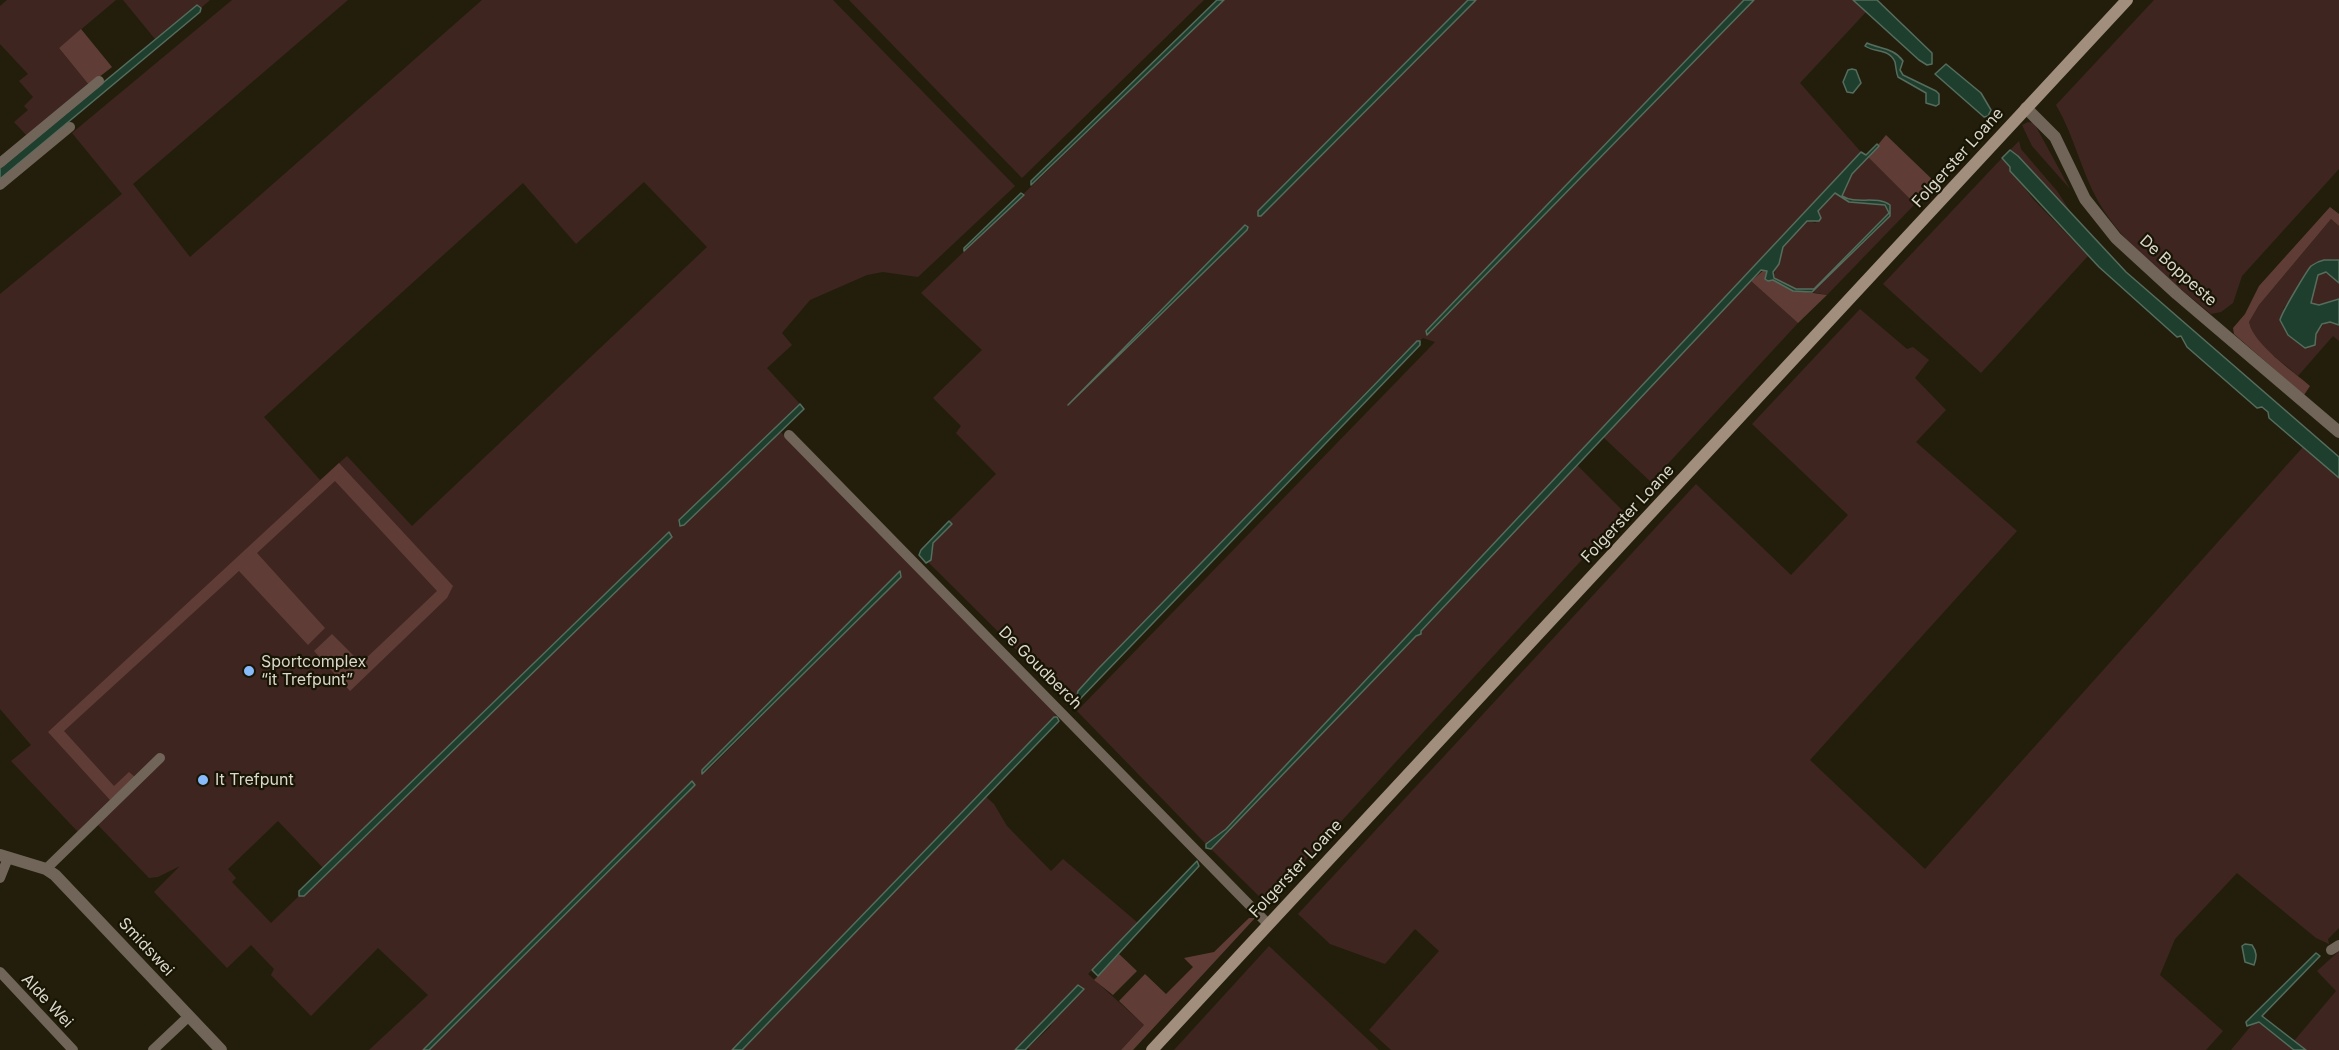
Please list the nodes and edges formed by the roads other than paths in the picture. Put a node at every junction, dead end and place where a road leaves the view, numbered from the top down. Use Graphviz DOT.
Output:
graph roads {
  1 [pos="2127,0"];
  2 [pos="99,81"];
  3 [pos="2026,108"];
  4 [pos="70,127"];
  5 [pos="0,163"];
  6 [pos="0,185"];
  7 [pos="2339,432"];
  8 [pos="789,435"];
  9 [pos="160,758"];
  10 [pos="4,857"];
  11 [pos="46,869"];
  12 [pos="0,878"];
  13 [pos="1268,924"];
  14 [pos="0,972"];
  15 [pos="189,1016"];
  16 [pos="73,1050"];
  17 [pos="153,1050"];
  18 [pos="221,1050"];
  19 [pos="1152,1050"];
  1 -- 3 [label="main road, Folgerster Loane"];
  2 -- 5 [label="street"];
  3 -- 7 [label="street, De Boppeste"];
  3 -- 13 [label="main road, Folgerster Loane"];
  4 -- 6 [label="street"];
  8 -- 13 [label="street, De Goudberch"];
  9 -- 11 [label="street"];
  10 -- 11 [label="street, Smidswei"];
  10 -- 12 [label="street"];
  11 -- 15 [label="street, Smidswei"];
  13 -- 19 [label="main road, Folgerster Loane"];
  14 -- 16 [label="street, Alde Wei"];
  15 -- 17 [label="street"];
  15 -- 18 [label="street, Smidswei"];
}
